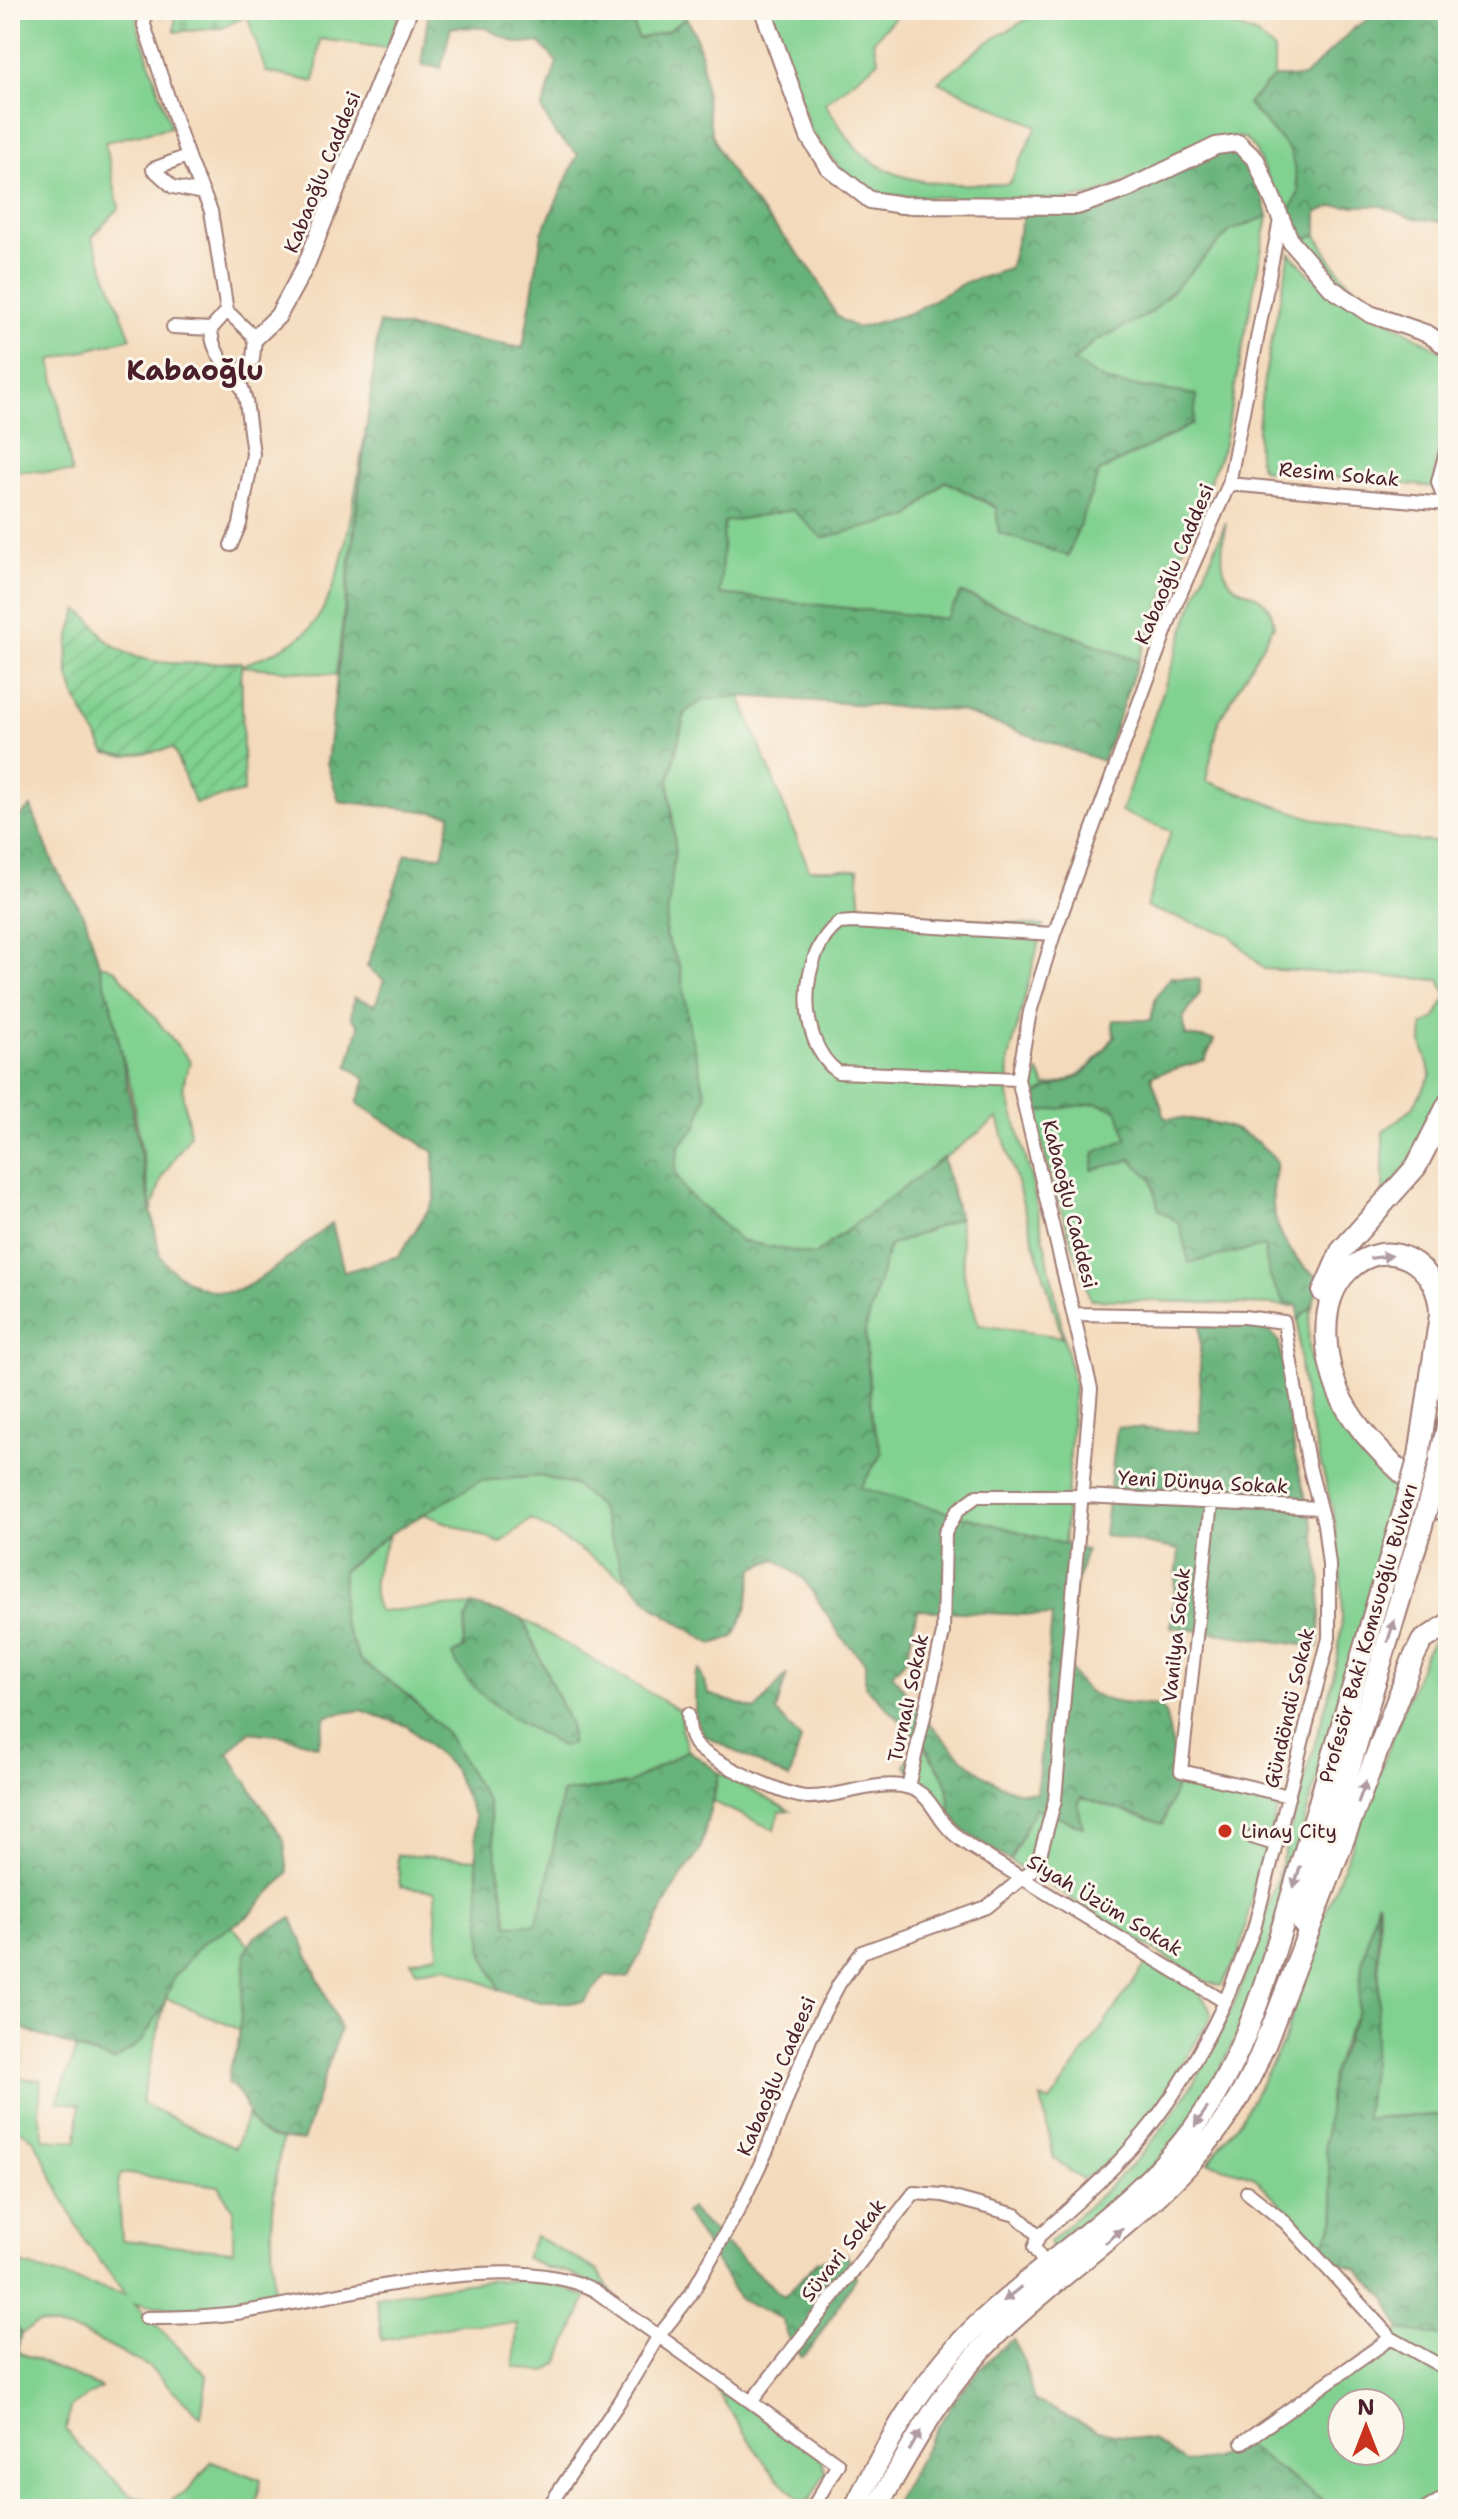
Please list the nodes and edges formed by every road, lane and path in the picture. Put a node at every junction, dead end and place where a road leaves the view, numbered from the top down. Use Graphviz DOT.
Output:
graph roads {
  1 [pos="146,10"];
  2 [pos="409,10"];
  3 [pos="763,10"];
  4 [pos="187,156"];
  5 [pos="203,193"];
  6 [pos="1280,220"];
  7 [pos="227,311"];
  8 [pos="173,327"];
  9 [pos="211,329"];
  10 [pos="255,338"];
  11 [pos="1448,348"];
  12 [pos="233,377"];
  13 [pos="1447,455"];
  14 [pos="1448,483"];
  15 [pos="1229,484"];
  16 [pos="1447,505"];
  17 [pos="231,545"];
  18 [pos="1054,934"];
  19 [pos="1018,1079"];
  20 [pos="1448,1104"];
  21 [pos="1076,1314"];
  22 [pos="1448,1320"];
  23 [pos="1448,1423"];
  24 [pos="1419,1456"];
  25 [pos="1084,1496"];
  26 [pos="1211,1503"];
  27 [pos="1319,1508"];
  28 [pos="1448,1514"];
  29 [pos="1448,1530"];
  30 [pos="1448,1624"];
  31 [pos="688,1714"];
  32 [pos="908,1787"];
  33 [pos="1289,1796"];
  34 [pos="1252,1837"];
  35 [pos="1274,1844"];
  36 [pos="1022,1878"];
  37 [pos="1225,2002"];
  38 [pos="1264,2048"];
  39 [pos="1247,2192"];
  40 [pos="1039,2236"];
  41 [pos="1047,2267"];
  42 [pos="146,2318"];
  43 [pos="658,2337"];
  44 [pos="1391,2338"];
  45 [pos="1448,2370"];
  46 [pos="751,2402"];
  47 [pos="1242,2443"];
  48 [pos="1448,2495"];
  49 [pos="547,2509"];
  50 [pos="812,2509"];
  51 [pos="854,2509"];
  52 [pos="876,2509"];
  53 [pos="1426,2509"];
  1 -- 4 [label="street"];
  2 -- 10 [label="street, Kabaoğlu Caddesi"];
  3 -- 6 [label="street"];
  4 -- 5 [label="street"];
  4 -- 5 [label="street"];
  5 -- 7 [label="street"];
  6 -- 11 [label="street"];
  6 -- 15 [label="street, Kabaoğlu Caddesi"];
  7 -- 9 [label="street"];
  7 -- 10 [label="street"];
  8 -- 9 [label="street"];
  9 -- 12 [label="street"];
  10 -- 12 [label="street"];
  12 -- 17 [label="street"];
  13 -- 14 [label="street"];
  13 -- 16 [label="street"];
  15 -- 16 [label="street, Resim Sokak"];
  15 -- 18 [label="street, Kabaoğlu Caddesi"];
  18 -- 19 [label="street, Kabaoğlu Caddesi"];
  18 -- 19 [label="street"];
  19 -- 21 [label="street, Kabaoğlu Caddesi"];
  20 -- 29 [label="main road"];
  21 -- 25 [label="street, Kabaoğlu Caddesi"];
  21 -- 27 [label="street, Gündöndü Sokak"];
  22 -- 24 [label="main road, Profesör Baki Komsuoğlu Bulvarı"];
  38 -- 23 [label="main road, Profesör Baki Komsuoğlu Bulvarı, one-way, bridge"];
  28 -- 24 [label="main road, one-way"];
  24 -- 41 [label="main road, Profesör Baki Komsuoğlu Bulvarı, one-way, bridge"];
  25 -- 26 [label="street, Yeni Dünya Sokak"];
  25 -- 32 [label="street, Turnalı Sokak"];
  25 -- 36 [label="street, Kabaoğlu Cadeesi"];
  26 -- 27 [label="street, Yeni Dünya Sokak"];
  26 -- 33 [label="street, Vanilya Sokak"];
  27 -- 33 [label="street, Gündöndü Sokak"];
  38 -- 30 [label="main road, one-way"];
  31 -- 32 [label="street"];
  32 -- 36 [label="street, Siyah Üzüm Sokak"];
  33 -- 35 [label="street, Gündöndü Sokak"];
  34 -- 35 [label="street"];
  35 -- 37 [label="street, Gündöndü Sokak"];
  36 -- 37 [label="street, Siyah Üzüm Sokak"];
  36 -- 43 [label="street, Kabaoğlu Cadeesi"];
  37 -- 40 [label="street"];
  52 -- 38 [label="main road, Profesör Baki Komsuoğlu Bulvarı, one-way"];
  39 -- 44 [label="street"];
  40 -- 41 [label="street"];
  40 -- 46 [label="street, Süvari Sokak"];
  41 -- 51 [label="main road, Profesör Baki Komsuoğlu Bulvarı, one-way"];
  42 -- 43 [label="street"];
  43 -- 46 [label="street"];
  43 -- 49 [label="street"];
  44 -- 45 [label="street"];
  44 -- 47 [label="street"];
  46 -- 50 [label="street"];
  48 -- 53 [label="street"];
}
